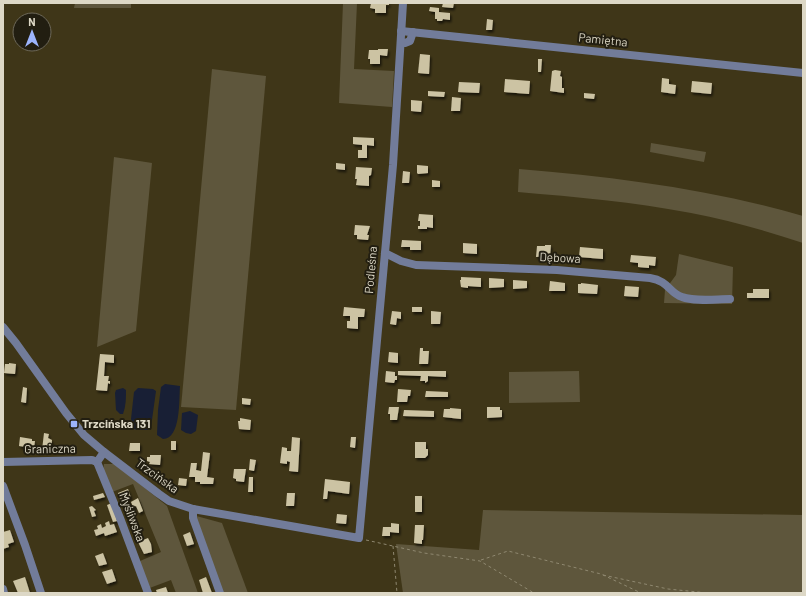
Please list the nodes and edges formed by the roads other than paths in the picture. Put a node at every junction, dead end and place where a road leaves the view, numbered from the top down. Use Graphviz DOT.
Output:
graph roads {
  1 [pos="403,3"];
  2 [pos="401,31"];
  3 [pos="413,32"];
  4 [pos="400,42"];
  5 [pos="803,73"];
  6 [pos="385,253"];
  7 [pos="730,298"];
  8 [pos="3,327"];
  9 [pos="104,452"];
  10 [pos="3,462"];
  11 [pos="97,462"];
  12 [pos="3,486"];
  13 [pos="193,509"];
  14 [pos="359,538"];
  15 [pos="3,589"];
  16 [pos="4,593"];
  17 [pos="41,593"];
  18 [pos="148,593"];
  19 [pos="220,593"];
  1 -- 2 [label="street, Podleśna"];
  2 -- 3 [label="street, Pamiętna"];
  2 -- 4 [label="street, Podleśna"];
  3 -- 4 [label="street"];
  3 -- 5 [label="street, Pamiętna"];
  4 -- 6 [label="street, Podleśna"];
  6 -- 7 [label="street, Dębowa"];
  6 -- 14 [label="street, Podleśna"];
  8 -- 9 [label="street, Trzcińska"];
  9 -- 11 [label="street"];
  9 -- 13 [label="street, Trzcińska"];
  10 -- 11 [label="street, Graniczna"];
  11 -- 18 [label="street, Myśliwska"];
  12 -- 17 [label="street"];
  13 -- 14 [label="street, Trzcińska"];
  13 -- 19 [label="street"];
  15 -- 16 [label="street"];
}
